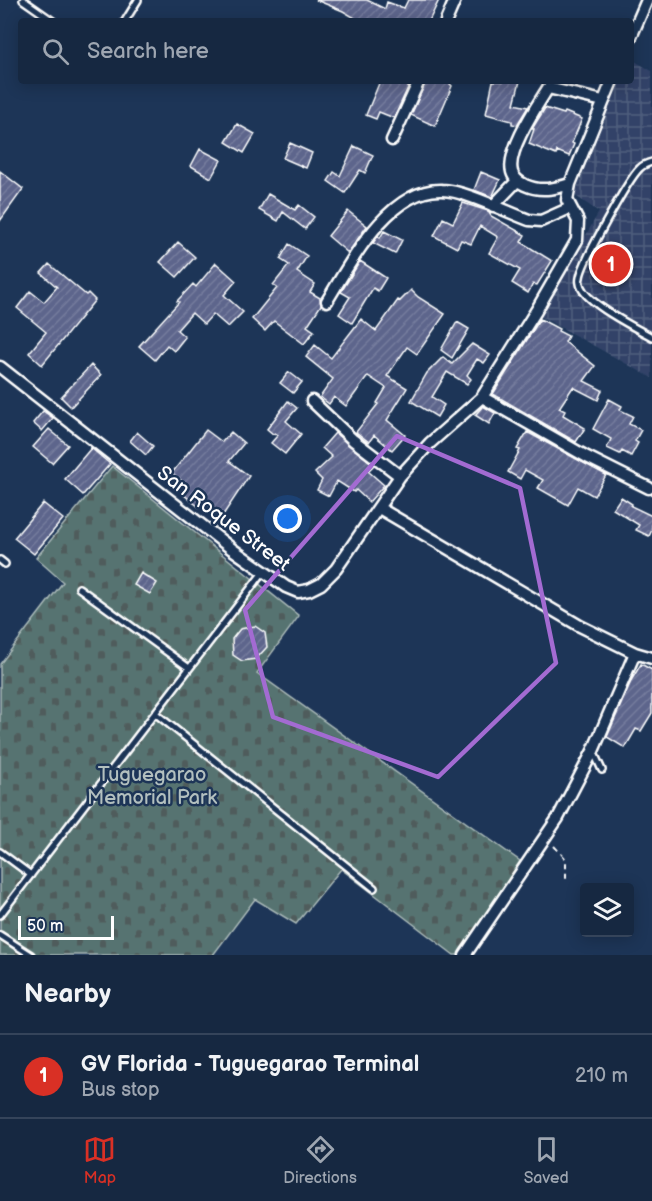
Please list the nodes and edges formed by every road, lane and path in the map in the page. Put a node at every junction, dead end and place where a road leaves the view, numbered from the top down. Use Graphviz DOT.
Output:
graph roads {
  1 [pos="23,0"];
  2 [pos="138,0"];
  3 [pos="455,0"];
  4 [pos="647,0"];
  5 [pos="50,18"];
  6 [pos="127,18"];
  7 [pos="447,18"];
  8 [pos="634,30"];
  9 [pos="418,84"];
  10 [pos="611,84"];
  11 [pos="549,85"];
  12 [pos="603,101"];
  13 [pos="392,140"];
  14 [pos="652,162"];
  15 [pos="517,181"];
  16 [pos="570,184"];
  17 [pos="493,206"];
  18 [pos="570,208"];
  19 [pos="327,301"];
  20 [pos="652,337"];
  21 [pos="0,367"];
  22 [pos="482,397"];
  23 [pos="312,401"];
  24 [pos="400,476"];
  25 [pos="649,488"];
  26 [pos="379,508"];
  27 [pos="264,571"];
  28 [pos="79,588"];
  29 [pos="635,653"];
  30 [pos="652,658"];
  31 [pos="189,668"];
  32 [pos="155,713"];
  33 [pos="593,751"];
  34 [pos="602,770"];
  35 [pos="546,838"];
  36 [pos="0,852"];
  37 [pos="31,874"];
  38 [pos="566,882"];
  39 [pos="374,888"];
  40 [pos="0,915"];
  41 [pos="0,935"];
  42 [pos="31,955"];
  43 [pos="465,955"];
  1 -- 5 [label="lane"];
  2 -- 6 [label="lane"];
  3 -- 7 [label="street"];
  4 -- 8 [label="street"];
  9 -- 13 [label="street"];
  10 -- 12 [label="street"];
  11 -- 12 [label="street"];
  11 -- 15 [label="street"];
  12 -- 16 [label="street"];
  14 -- 20 [label="lane"];
  15 -- 16 [label="street"];
  15 -- 17 [label="street"];
  16 -- 18 [label="street, San Roque Street"];
  17 -- 18 [label="street"];
  17 -- 19 [label="street"];
  18 -- 22 [label="street, San Roque Street"];
  21 -- 27 [label="street, San Roque Street"];
  22 -- 24 [label="street, San Roque Street"];
  22 -- 25 [label="street"];
  23 -- 24 [label="street"];
  24 -- 26 [label="street, San Roque Street"];
  26 -- 27 [label="street, San Roque Street"];
  26 -- 29 [label="street"];
  27 -- 31 [label="lane"];
  28 -- 31 [label="lane"];
  29 -- 30 [label="street"];
  29 -- 33 [label="street"];
  31 -- 32 [label="lane"];
  32 -- 37 [label="lane"];
  32 -- 39 [label="lane"];
  33 -- 34 [label="lane"];
  33 -- 35 [label="street"];
  35 -- 38 [label="path"];
  35 -- 43 [label="street"];
  36 -- 37 [label="lane"];
  37 -- 40 [label="lane"];
  41 -- 42 [label="lane"];
}
